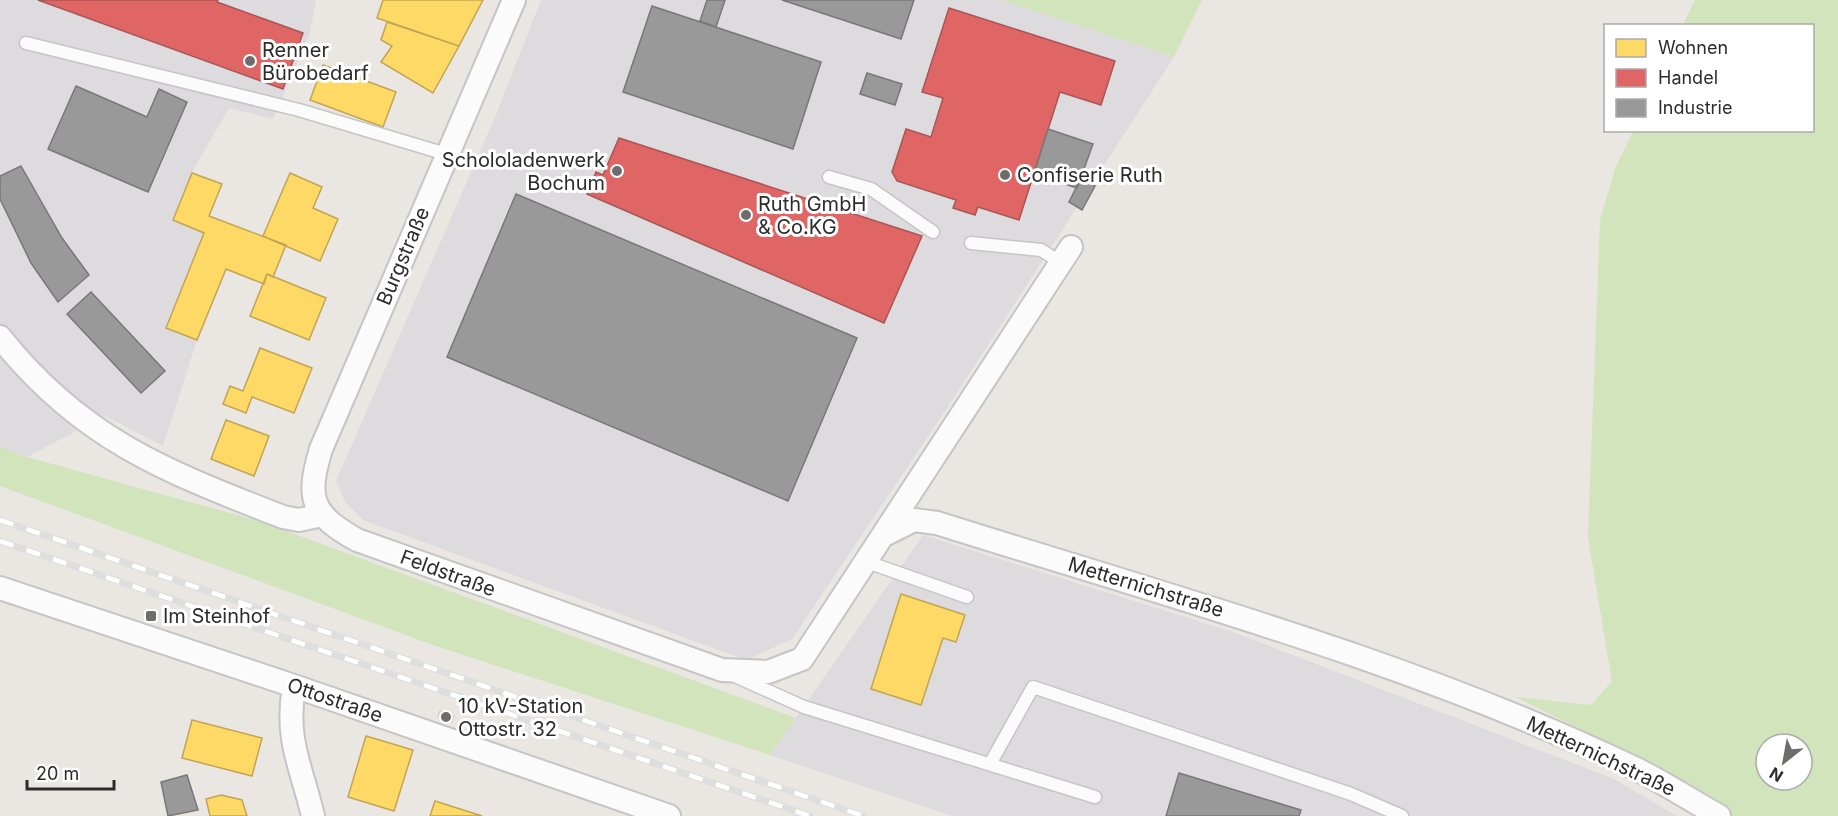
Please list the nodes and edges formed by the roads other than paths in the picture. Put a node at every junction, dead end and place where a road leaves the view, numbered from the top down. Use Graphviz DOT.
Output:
graph roads {
  1 [pos="513,0"];
  2 [pos="26,43"];
  3 [pos="446,154"];
  4 [pos="830,177"];
  5 [pos="933,232"];
  6 [pos="971,243"];
  7 [pos="1066,254"];
  8 [pos="0,337"];
  9 [pos="322,515"];
  10 [pos="884,535"];
  11 [pos="867,562"];
  12 [pos="0,588"];
  13 [pos="967,597"];
  14 [pos="722,670"];
  15 [pos="294,686"];
  16 [pos="990,764"];
  17 [pos="1095,797"];
  18 [pos="313,816"];
  19 [pos="669,816"];
  20 [pos="1402,816"];
  21 [pos="1719,816"];
  1 -- 3 [label="street, Burgstraße"];
  2 -- 3 [label="lane"];
  3 -- 9 [label="street, Burgstraße"];
  4 -- 5 [label="lane"];
  6 -- 7 [label="lane"];
  7 -- 10 [label="street"];
  8 -- 9 [label="street"];
  9 -- 14 [label="street, Feldstraße"];
  10 -- 11 [label="street, Feldstraße"];
  10 -- 21 [label="street, Metternichstraße"];
  11 -- 13 [label="lane"];
  11 -- 14 [label="street, Feldstraße"];
  12 -- 15 [label="street, Ottostraße"];
  14 -- 16 [label="lane"];
  15 -- 18 [label="street"];
  15 -- 19 [label="street, Ottostraße"];
  16 -- 17 [label="lane"];
  16 -- 20 [label="lane"];
}
